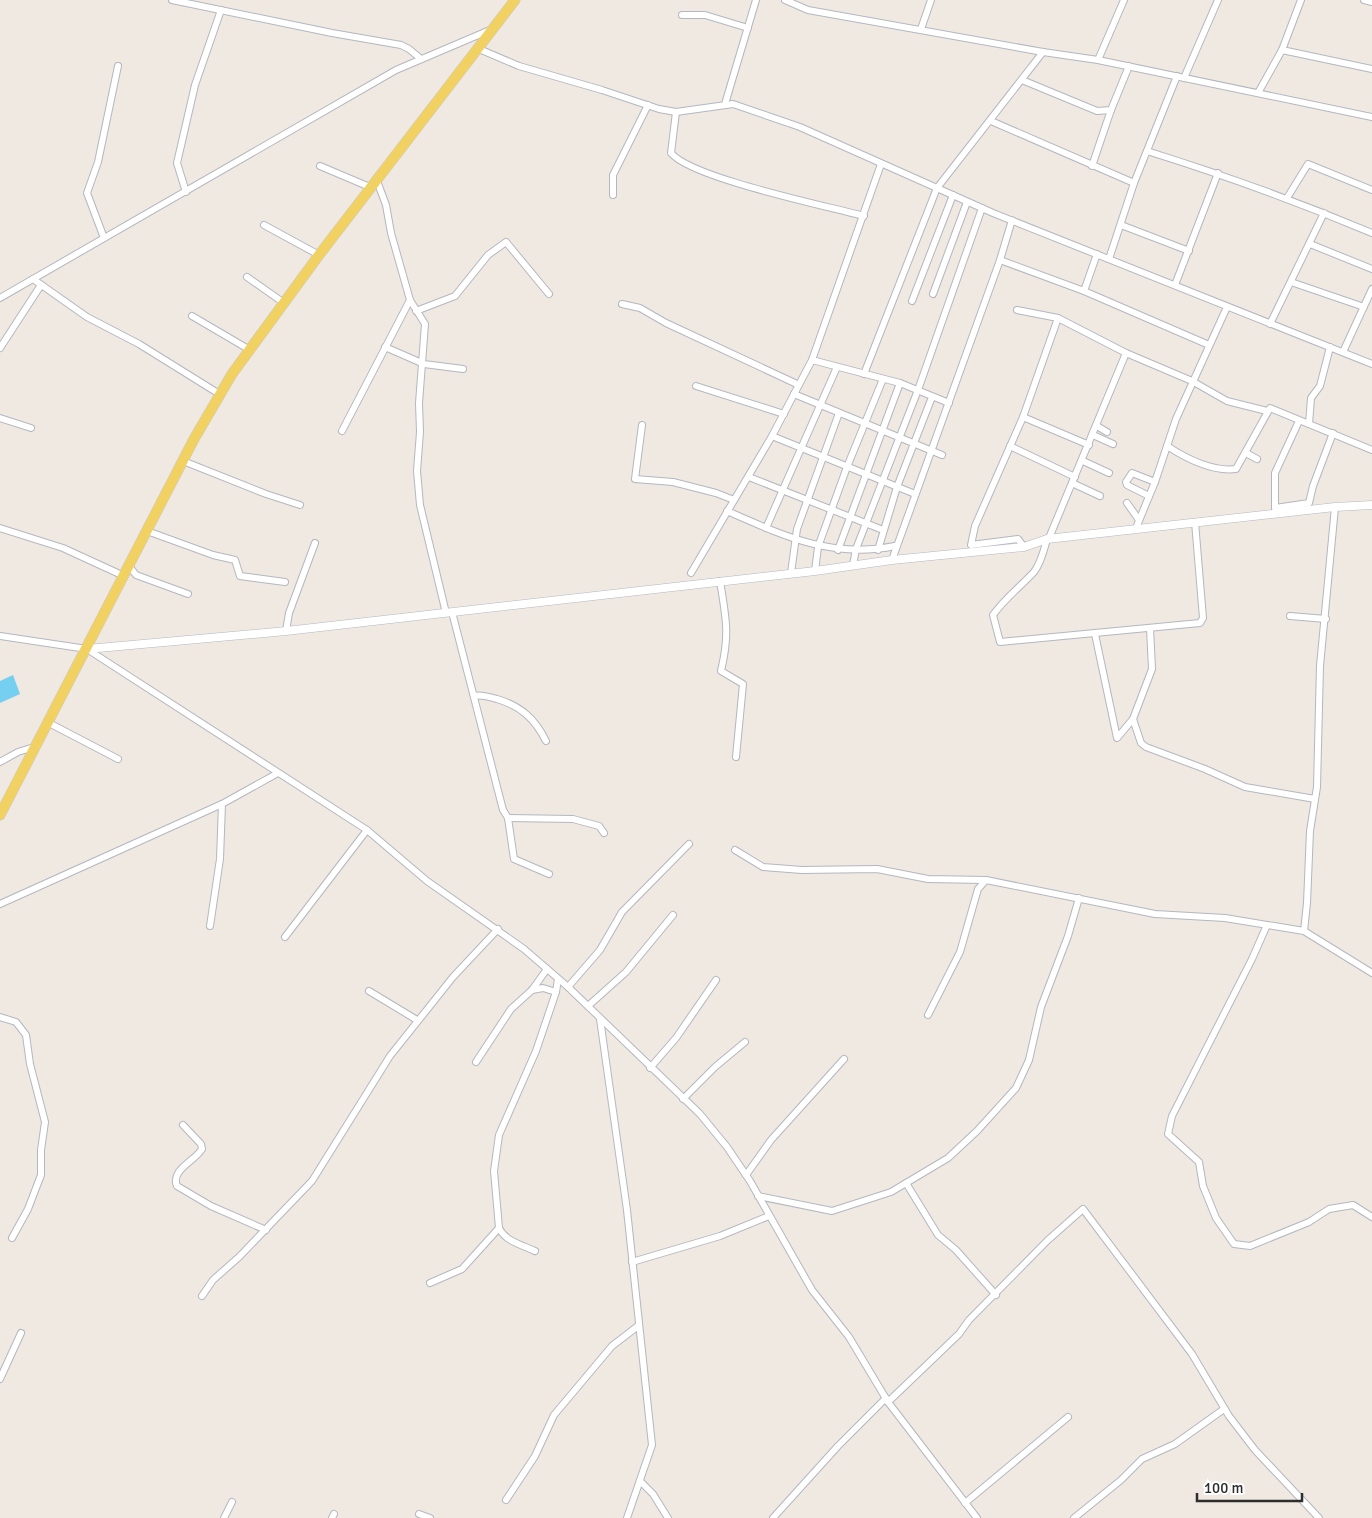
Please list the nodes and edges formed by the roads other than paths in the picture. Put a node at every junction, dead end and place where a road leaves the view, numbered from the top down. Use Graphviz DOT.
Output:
graph roads {
  1 [pos="172,0"];
  2 [pos="515,0"];
  3 [pos="756,0"];
  4 [pos="785,0"];
  5 [pos="931,0"];
  6 [pos="1124,0"];
  7 [pos="1218,0"];
  8 [pos="1301,0"];
  9 [pos="1364,0"];
  10 [pos="1372,2"];
  11 [pos="221,10"];
  12 [pos="682,15"];
  13 [pos="748,28"];
  14 [pos="493,29"];
  15 [pos="921,30"];
  16 [pos="480,49"];
  17 [pos="1282,50"];
  18 [pos="1042,52"];
  19 [pos="421,59"];
  20 [pos="1098,60"];
  21 [pos="118,66"];
  22 [pos="1130,66"];
  23 [pos="1372,69"];
  24 [pos="1180,77"];
  25 [pos="1022,80"];
  26 [pos="1258,93"];
  27 [pos="725,104"];
  28 [pos="648,106"];
  29 [pos="1111,110"];
  30 [pos="676,112"];
  31 [pos="1372,117"];
  32 [pos="991,121"];
  33 [pos="1147,151"];
  34 [pos="881,164"];
  35 [pos="320,166"];
  36 [pos="1092,166"];
  37 [pos="1218,173"];
  38 [pos="1134,183"];
  39 [pos="375,185"];
  40 [pos="937,188"];
  41 [pos="1372,190"];
  42 [pos="186,192"];
  43 [pos="613,195"];
  44 [pos="953,195"];
  45 [pos="1288,198"];
  46 [pos="967,202"];
  47 [pos="982,208"];
  48 [pos="1324,213"];
  49 [pos="864,216"];
  50 [pos="1012,220"];
  51 [pos="264,225"];
  52 [pos="1121,225"];
  53 [pos="1372,233"];
  54 [pos="104,238"];
  55 [pos="1310,244"];
  56 [pos="1189,251"];
  57 [pos="1097,254"];
  58 [pos="320,256"];
  59 [pos="1109,259"];
  60 [pos="1000,260"];
  61 [pos="1372,269"];
  62 [pos="246,277"];
  63 [pos="33,279"];
  64 [pos="1291,282"];
  65 [pos="41,285"];
  66 [pos="1176,285"];
  67 [pos="1372,289"];
  68 [pos="1084,291"];
  69 [pos="548,294"];
  70 [pos="934,294"];
  71 [pos="0,298"];
  72 [pos="410,300"];
  73 [pos="912,301"];
  74 [pos="284,303"];
  75 [pos="622,304"];
  76 [pos="1227,307"];
  77 [pos="1364,307"];
  78 [pos="1017,310"];
  79 [pos="416,311"];
  80 [pos="192,316"];
  81 [pos="1058,318"];
  82 [pos="1270,324"];
  83 [pos="1209,345"];
  84 [pos="385,347"];
  85 [pos="1330,347"];
  86 [pos="0,348"];
  87 [pos="250,350"];
  88 [pos="1343,352"];
  89 [pos="1126,353"];
  90 [pos="812,360"];
  91 [pos="424,364"];
  92 [pos="1372,364"];
  93 [pos="837,367"];
  94 [pos="463,369"];
  95 [pos="864,374"];
  96 [pos="884,379"];
  97 [pos="1192,382"];
  98 [pos="900,383"];
  99 [pos="799,385"];
  100 [pos="696,386"];
  101 [pos="918,390"];
  102 [pos="794,394"];
  103 [pos="221,395"];
  104 [pos="932,397"];
  105 [pos="949,403"];
  106 [pos="819,405"];
  107 [pos="1267,411"];
  108 [pos="839,413"];
  109 [pos="784,414"];
  110 [pos="1023,417"];
  111 [pos="0,418"];
  112 [pos="1299,421"];
  113 [pos="865,423"];
  114 [pos="1309,424"];
  115 [pos="642,425"];
  116 [pos="1097,426"];
  117 [pos="31,428"];
  118 [pos="342,431"];
  119 [pos="882,431"];
  120 [pos="1107,432"];
  121 [pos="1333,433"];
  122 [pos="1092,435"];
  123 [pos="772,436"];
  124 [pos="898,437"];
  125 [pos="914,444"];
  126 [pos="1113,444"];
  127 [pos="1089,445"];
  128 [pos="1010,446"];
  129 [pos="1167,446"];
  130 [pos="800,449"];
  131 [pos="1372,450"];
  132 [pos="931,451"];
  133 [pos="1246,453"];
  134 [pos="942,455"];
  135 [pos="823,458"];
  136 [pos="1257,459"];
  137 [pos="1083,460"];
  138 [pos="183,461"];
  139 [pos="847,467"];
  140 [pos="1109,473"];
  141 [pos="864,474"];
  142 [pos="749,477"];
  143 [pos="1074,480"];
  144 [pos="882,482"];
  145 [pos="1155,482"];
  146 [pos="898,487"];
  147 [pos="781,492"];
  148 [pos="915,494"];
  149 [pos="1100,496"];
  150 [pos="1149,496"];
  151 [pos="734,500"];
  152 [pos="808,500"];
  153 [pos="1127,503"];
  154 [pos="300,505"];
  155 [pos="1372,505"];
  156 [pos="1335,507"];
  157 [pos="833,510"];
  158 [pos="728,511"];
  159 [pos="849,518"];
  160 [pos="1139,520"];
  161 [pos="1195,522"];
  162 [pos="866,524"];
  163 [pos="0,528"];
  164 [pos="766,528"];
  165 [pos="1136,528"];
  166 [pos="883,530"];
  167 [pos="147,531"];
  168 [pos="795,538"];
  169 [pos="1048,538"];
  170 [pos="315,543"];
  171 [pos="895,546"];
  172 [pos="818,547"];
  173 [pos="1024,547"];
  174 [pos="856,549"];
  175 [pos="838,550"];
  176 [pos="878,550"];
  177 [pos="892,560"];
  178 [pos="853,565"];
  179 [pos="126,571"];
  180 [pos="815,571"];
  181 [pos="691,573"];
  182 [pos="791,573"];
  183 [pos="720,581"];
  184 [pos="285,582"];
  185 [pos="188,594"];
  186 [pos="449,612"];
  187 [pos="1290,616"];
  188 [pos="1326,619"];
  189 [pos="1150,628"];
  190 [pos="286,631"];
  191 [pos="1095,634"];
  192 [pos="0,636"];
  193 [pos="87,649"];
  194 [pos="474,696"];
  195 [pos="1133,719"];
  196 [pos="47,722"];
  197 [pos="546,741"];
  198 [pos="34,747"];
  199 [pos="736,757"];
  200 [pos="118,759"];
  201 [pos="0,762"];
  202 [pos="278,773"];
  203 [pos="1315,799"];
  204 [pos="222,804"];
  205 [pos="0,815"];
  206 [pos="508,818"];
  207 [pos="366,830"];
  208 [pos="604,833"];
  209 [pos="689,844"];
  210 [pos="735,850"];
  211 [pos="549,874"];
  212 [pos="986,880"];
  213 [pos="1080,898"];
  214 [pos="0,904"];
  215 [pos="673,915"];
  216 [pos="1267,925"];
  217 [pos="210,926"];
  218 [pos="498,929"];
  219 [pos="1304,932"];
  220 [pos="285,937"];
  221 [pos="547,969"];
  222 [pos="1372,973"];
  223 [pos="558,978"];
  224 [pos="716,980"];
  225 [pos="568,987"];
  226 [pos="532,990"];
  227 [pos="369,992"];
  228 [pos="556,992"];
  229 [pos="588,1006"];
  230 [pos="928,1015"];
  231 [pos="0,1017"];
  232 [pos="600,1019"];
  233 [pos="417,1020"];
  234 [pos="745,1042"];
  235 [pos="844,1059"];
  236 [pos="476,1062"];
  237 [pos="650,1068"];
  238 [pos="683,1099"];
  239 [pos="183,1125"];
  240 [pos="746,1175"];
  241 [pos="906,1183"];
  242 [pos="758,1196"];
  243 [pos="769,1216"];
  244 [pos="1372,1218"];
  245 [pos="499,1228"];
  246 [pos="266,1230"];
  247 [pos="12,1238"];
  248 [pos="535,1251"];
  249 [pos="632,1262"];
  250 [pos="430,1283"];
  251 [pos="996,1295"];
  252 [pos="202,1296"];
  253 [pos="638,1326"];
  254 [pos="21,1333"];
  255 [pos="0,1379"];
  256 [pos="887,1400"];
  257 [pos="1224,1409"];
  258 [pos="1068,1418"];
  259 [pos="640,1481"];
  260 [pos="506,1500"];
  261 [pos="232,1502"];
  262 [pos="965,1503"];
  263 [pos="418,1514"];
  264 [pos="224,1518"];
  265 [pos="430,1518"];
  266 [pos="627,1518"];
  267 [pos="668,1518"];
  268 [pos="773,1518"];
  269 [pos="977,1518"];
  270 [pos="1074,1518"];
  271 [pos="1319,1518"];
  1 -- 11 [label="street"];
  2 -- 14 [label="main road"];
  3 -- 13 [label="street"];
  4 -- 15 [label="street"];
  5 -- 15 [label="street"];
  6 -- 20 [label="street"];
  7 -- 24 [label="street"];
  8 -- 17 [label="street"];
  9 -- 10 [label="street"];
  11 -- 19 [label="street"];
  11 -- 42 [label="street"];
  12 -- 13 [label="street"];
  13 -- 27 [label="street"];
  14 -- 16 [label="main road"];
  14 -- 19 [label="street"];
  15 -- 18 [label="street"];
  16 -- 28 [label="street"];
  16 -- 39 [label="main road"];
  17 -- 23 [label="street"];
  17 -- 26 [label="street"];
  18 -- 20 [label="street"];
  18 -- 25 [label="street"];
  19 -- 42 [label="street"];
  20 -- 22 [label="street"];
  21 -- 54 [label="street"];
  22 -- 24 [label="street"];
  22 -- 29 [label="street"];
  24 -- 26 [label="street"];
  24 -- 33 [label="street"];
  25 -- 29 [label="street"];
  25 -- 32 [label="street"];
  26 -- 31 [label="street"];
  27 -- 30 [label="street"];
  27 -- 34 [label="street"];
  28 -- 30 [label="street"];
  28 -- 43 [label="street"];
  29 -- 36 [label="street"];
  30 -- 49 [label="street"];
  32 -- 36 [label="street"];
  32 -- 40 [label="street"];
  33 -- 37 [label="street"];
  33 -- 38 [label="street"];
  34 -- 40 [label="street"];
  34 -- 49 [label="street"];
  35 -- 39 [label="street"];
  36 -- 38 [label="street"];
  37 -- 45 [label="street"];
  37 -- 56 [label="street"];
  38 -- 52 [label="street"];
  39 -- 58 [label="main road"];
  39 -- 72 [label="street"];
  40 -- 44 [label="street"];
  40 -- 95 [label="street"];
  41 -- 45 [label="street"];
  42 -- 54 [label="street"];
  44 -- 46 [label="street"];
  44 -- 73 [label="street"];
  45 -- 48 [label="street"];
  46 -- 47 [label="street"];
  46 -- 70 [label="street"];
  47 -- 50 [label="street"];
  47 -- 101 [label="street"];
  48 -- 53 [label="street"];
  48 -- 55 [label="street"];
  49 -- 90 [label="street"];
  50 -- 57 [label="street"];
  50 -- 60 [label="street"];
  51 -- 58 [label="street"];
  52 -- 56 [label="street"];
  52 -- 59 [label="street"];
  54 -- 63 [label="street"];
  55 -- 61 [label="street"];
  55 -- 64 [label="street"];
  56 -- 66 [label="street"];
  57 -- 59 [label="street"];
  57 -- 68 [label="street"];
  58 -- 74 [label="main road"];
  59 -- 66 [label="street"];
  60 -- 68 [label="street"];
  60 -- 105 [label="street"];
  62 -- 74 [label="street"];
  63 -- 65 [label="street"];
  63 -- 71 [label="street"];
  64 -- 77 [label="street"];
  64 -- 82 [label="street"];
  65 -- 86 [label="street"];
  65 -- 103 [label="street"];
  66 -- 76 [label="street"];
  67 -- 77 [label="street"];
  68 -- 83 [label="street"];
  69 -- 79 [label="street"];
  72 -- 79 [label="street"];
  72 -- 84 [label="street"];
  74 -- 87 [label="main road"];
  75 -- 99 [label="street"];
  76 -- 82 [label="street"];
  76 -- 83 [label="street"];
  77 -- 88 [label="street"];
  78 -- 81 [label="street"];
  79 -- 91 [label="street"];
  80 -- 87 [label="street"];
  81 -- 89 [label="street"];
  81 -- 110 [label="street"];
  82 -- 85 [label="street"];
  83 -- 97 [label="street"];
  84 -- 91 [label="street"];
  84 -- 118 [label="street"];
  85 -- 88 [label="street"];
  85 -- 114 [label="street"];
  87 -- 103 [label="main road"];
  88 -- 92 [label="street"];
  89 -- 97 [label="street"];
  89 -- 116 [label="street"];
  90 -- 93 [label="street"];
  90 -- 99 [label="street"];
  91 -- 94 [label="street"];
  91 -- 186 [label="street"];
  93 -- 95 [label="street"];
  93 -- 106 [label="street"];
  95 -- 96 [label="street"];
  96 -- 98 [label="street"];
  96 -- 113 [label="street"];
  97 -- 107 [label="street"];
  97 -- 129 [label="street"];
  98 -- 101 [label="street"];
  98 -- 119 [label="street"];
  99 -- 102 [label="street"];
  100 -- 109 [label="street"];
  101 -- 104 [label="street"];
  101 -- 124 [label="street"];
  102 -- 106 [label="street"];
  102 -- 109 [label="street"];
  103 -- 138 [label="main road"];
  104 -- 105 [label="street"];
  104 -- 125 [label="street"];
  105 -- 132 [label="street"];
  106 -- 108 [label="street"];
  106 -- 130 [label="street"];
  107 -- 112 [label="street"];
  107 -- 133 [label="street"];
  108 -- 113 [label="street"];
  108 -- 135 [label="street"];
  109 -- 123 [label="street"];
  110 -- 127 [label="street"];
  110 -- 128 [label="street"];
  111 -- 117 [label="street"];
  112 -- 114 [label="street"];
  112 -- 121 [label="street"];
  113 -- 119 [label="street"];
  113 -- 139 [label="street"];
  114 -- 121 [label="street"];
  115 -- 151 [label="street"];
  116 -- 120 [label="street"];
  116 -- 122 [label="street"];
  119 -- 124 [label="street"];
  119 -- 141 [label="street"];
  121 -- 131 [label="street"];
  122 -- 126 [label="street"];
  122 -- 127 [label="street"];
  123 -- 130 [label="street"];
  123 -- 142 [label="street"];
  124 -- 125 [label="street"];
  124 -- 144 [label="street"];
  125 -- 132 [label="street"];
  125 -- 146 [label="street"];
  127 -- 137 [label="street"];
  128 -- 143 [label="street"];
  128 -- 173 [label="street"];
  129 -- 133 [label="street"];
  129 -- 145 [label="street"];
  130 -- 135 [label="street"];
  130 -- 147 [label="street"];
  132 -- 134 [label="street"];
  132 -- 148 [label="street"];
  133 -- 136 [label="street"];
  135 -- 139 [label="street"];
  135 -- 152 [label="street"];
  137 -- 140 [label="street"];
  137 -- 143 [label="street"];
  138 -- 154 [label="street"];
  138 -- 167 [label="main road"];
  139 -- 141 [label="street"];
  139 -- 157 [label="street"];
  141 -- 144 [label="street"];
  141 -- 159 [label="street"];
  142 -- 147 [label="street"];
  142 -- 151 [label="street"];
  143 -- 149 [label="street"];
  143 -- 169 [label="street"];
  144 -- 146 [label="street"];
  144 -- 162 [label="street"];
  145 -- 150 [label="street"];
  145 -- 150 [label="street"];
  146 -- 148 [label="street"];
  146 -- 166 [label="street"];
  147 -- 152 [label="street"];
  147 -- 164 [label="street"];
  148 -- 171 [label="street"];
  150 -- 160 [label="street"];
  151 -- 158 [label="street"];
  152 -- 157 [label="street"];
  152 -- 168 [label="street"];
  153 -- 160 [label="street"];
  155 -- 156 [label="street"];
  156 -- 161 [label="street"];
  156 -- 188 [label="street"];
  157 -- 159 [label="street"];
  157 -- 172 [label="street"];
  158 -- 164 [label="street"];
  158 -- 181 [label="street"];
  159 -- 162 [label="street"];
  159 -- 175 [label="street"];
  160 -- 165 [label="street"];
  161 -- 165 [label="street"];
  161 -- 189 [label="street"];
  162 -- 166 [label="street"];
  162 -- 174 [label="street"];
  163 -- 179 [label="street"];
  164 -- 168 [label="street"];
  165 -- 169 [label="street"];
  166 -- 176 [label="street"];
  167 -- 179 [label="main road"];
  167 -- 184 [label="street"];
  168 -- 172 [label="street"];
  168 -- 182 [label="street"];
  169 -- 173 [label="street"];
  169 -- 191 [label="street"];
  170 -- 190 [label="street"];
  171 -- 176 [label="street"];
  171 -- 177 [label="street"];
  172 -- 175 [label="street"];
  172 -- 180 [label="street"];
  173 -- 177 [label="street"];
  174 -- 175 [label="street"];
  174 -- 176 [label="street"];
  174 -- 178 [label="street"];
  177 -- 178 [label="street"];
  178 -- 180 [label="street"];
  179 -- 185 [label="street"];
  179 -- 193 [label="main road"];
  180 -- 182 [label="street"];
  182 -- 183 [label="street"];
  183 -- 186 [label="street"];
  183 -- 199 [label="street"];
  186 -- 190 [label="street"];
  186 -- 194 [label="street"];
  187 -- 188 [label="street"];
  188 -- 203 [label="street"];
  189 -- 191 [label="street"];
  189 -- 195 [label="street"];
  190 -- 193 [label="street"];
  191 -- 195 [label="street"];
  192 -- 193 [label="street"];
  193 -- 196 [label="main road"];
  193 -- 202 [label="street"];
  194 -- 197 [label="street"];
  194 -- 206 [label="street"];
  195 -- 203 [label="street"];
  196 -- 198 [label="main road"];
  196 -- 200 [label="street"];
  198 -- 201 [label="street"];
  198 -- 205 [label="main road"];
  202 -- 204 [label="street"];
  202 -- 207 [label="street"];
  203 -- 219 [label="street"];
  204 -- 214 [label="street"];
  204 -- 217 [label="street"];
  206 -- 208 [label="street"];
  206 -- 211 [label="street"];
  207 -- 218 [label="street"];
  207 -- 220 [label="street"];
  209 -- 225 [label="street"];
  210 -- 212 [label="street"];
  212 -- 213 [label="street"];
  212 -- 230 [label="street"];
  213 -- 216 [label="street"];
  213 -- 241 [label="street"];
  215 -- 229 [label="street"];
  216 -- 219 [label="street"];
  216 -- 244 [label="street"];
  218 -- 221 [label="street"];
  218 -- 233 [label="street"];
  219 -- 222 [label="street"];
  221 -- 223 [label="street"];
  221 -- 226 [label="street"];
  223 -- 225 [label="street"];
  223 -- 228 [label="street"];
  224 -- 237 [label="street"];
  225 -- 229 [label="street"];
  226 -- 228 [label="street"];
  226 -- 236 [label="street"];
  227 -- 233 [label="street"];
  228 -- 245 [label="street"];
  229 -- 232 [label="street"];
  231 -- 247 [label="street"];
  232 -- 237 [label="street"];
  232 -- 249 [label="street"];
  233 -- 246 [label="street"];
  234 -- 238 [label="street"];
  235 -- 240 [label="street"];
  237 -- 238 [label="street"];
  238 -- 240 [label="street"];
  239 -- 246 [label="street"];
  240 -- 242 [label="street"];
  241 -- 242 [label="street"];
  241 -- 251 [label="street"];
  242 -- 243 [label="street"];
  243 -- 249 [label="street"];
  243 -- 256 [label="street"];
  245 -- 248 [label="street"];
  245 -- 250 [label="street"];
  246 -- 252 [label="street"];
  249 -- 253 [label="street"];
  251 -- 256 [label="street"];
  251 -- 257 [label="street"];
  253 -- 259 [label="street"];
  253 -- 260 [label="street"];
  254 -- 255 [label="street"];
  256 -- 262 [label="street"];
  256 -- 268 [label="street"];
  257 -- 270 [label="street"];
  257 -- 271 [label="street"];
  258 -- 262 [label="street"];
  259 -- 266 [label="street"];
  259 -- 267 [label="street"];
  261 -- 264 [label="street"];
  262 -- 269 [label="street"];
  263 -- 265 [label="street"];
}
